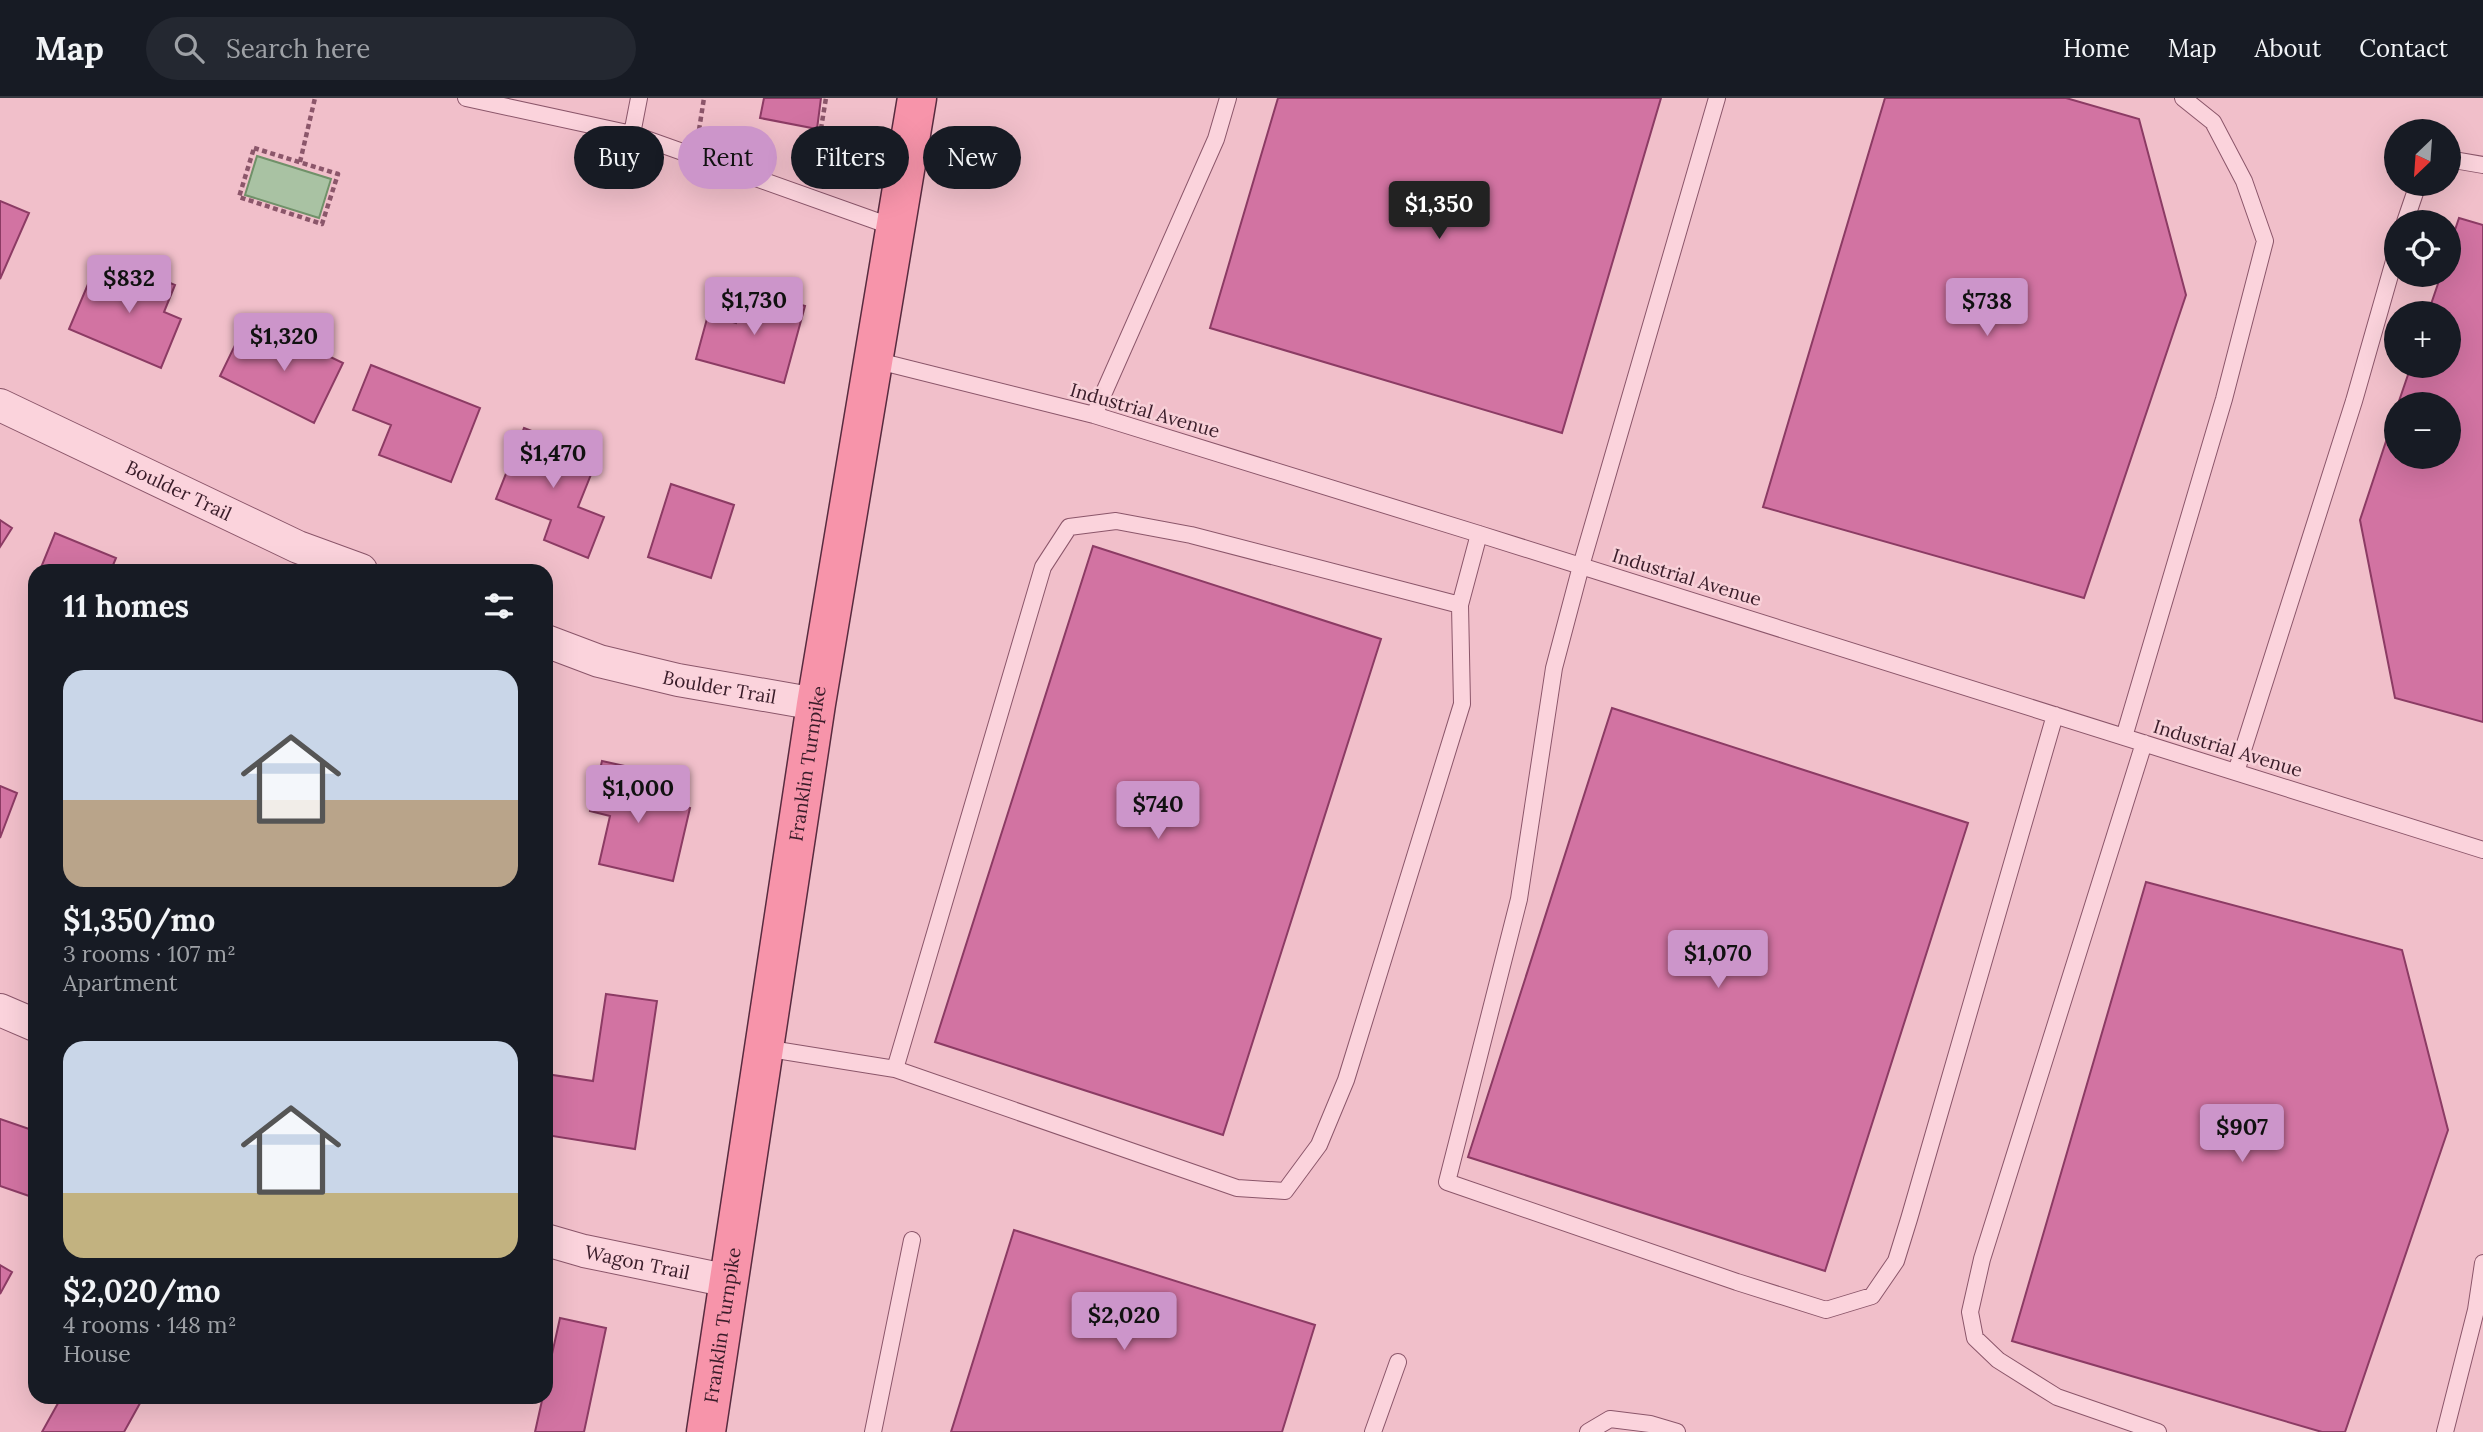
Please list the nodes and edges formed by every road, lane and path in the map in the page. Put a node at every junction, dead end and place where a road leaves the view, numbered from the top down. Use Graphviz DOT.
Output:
graph roads {
  1 [pos="315,98"];
  2 [pos="466,98"];
  3 [pos="639,98"];
  4 [pos="826,98"];
  5 [pos="917,98"];
  6 [pos="1228,98"];
  7 [pos="1717,98"];
  8 [pos="2183,98"];
  9 [pos="523,104"];
  10 [pos="603,126"];
  11 [pos="634,126"];
  12 [pos="664,145"];
  13 [pos="2461,161"];
  14 [pos="300,162"];
  15 [pos="2483,165"];
  16 [pos="810,196"];
  17 [pos="896,228"];
  18 [pos="2386,287"];
  19 [pos="874,360"];
  20 [pos="0,405"];
  21 [pos="1094,415"];
  22 [pos="1479,534"];
  23 [pos="345,564"];
  24 [pos="1581,566"];
  25 [pos="1460,605"];
  26 [pos="553,644"];
  27 [pos="816,704"];
  28 [pos="2055,715"];
  29 [pos="2124,737"];
  30 [pos="2144,743"];
  31 [pos="2236,772"];
  32 [pos="2483,850"];
  33 [pos="0,1010"];
  34 [pos="28,1022"];
  35 [pos="764,1048"];
  36 [pos="895,1069"];
  37 [pos="912,1240"];
  38 [pos="553,1242"];
  39 [pos="2483,1263"];
  40 [pos="729,1281"];
  41 [pos="1398,1362"];
  42 [pos="706,1432"];
  43 [pos="873,1432"];
  44 [pos="1373,1432"];
  45 [pos="1588,1432"];
  46 [pos="1676,1432"];
  47 [pos="2158,1432"];
  48 [pos="2445,1432"];
  1 -- 14 [label="path"];
  2 -- 9 [label="lane"];
  3 -- 11 [label="lane"];
  4 -- 16 [label="path"];
  5 -- 17 [label="main road, Franklin Turnpike"];
  6 -- 21 [label="lane"];
  7 -- 24 [label="lane"];
  8 -- 29 [label="lane"];
  9 -- 10 [label="lane"];
  12 -- 16 [label="lane"];
  13 -- 15 [label="lane"];
  14 -- 14 [label="path"];
  16 -- 17 [label="lane"];
  17 -- 19 [label="main road, Franklin Turnpike"];
  18 -- 31 [label="lane"];
  19 -- 21 [label="lane, Industrial Avenue"];
  19 -- 27 [label="main road, Franklin Turnpike"];
  20 -- 23 [label="street, Boulder Trail"];
  21 -- 22 [label="lane, Industrial Avenue"];
  22 -- 24 [label="lane, Industrial Avenue"];
  22 -- 25 [label="lane"];
  24 -- 28 [label="lane, Industrial Avenue"];
  24 -- 28 [label="lane"];
  25 -- 36 [label="lane"];
  25 -- 36 [label="lane"];
  26 -- 27 [label="street, Boulder Trail"];
  27 -- 35 [label="main road, Franklin Turnpike"];
  28 -- 29 [label="lane, Industrial Avenue"];
  29 -- 30 [label="lane, Industrial Avenue"];
  30 -- 31 [label="lane, Industrial Avenue"];
  30 -- 47 [label="lane"];
  31 -- 32 [label="lane, Industrial Avenue"];
  33 -- 34 [label="street"];
  35 -- 36 [label="lane"];
  35 -- 40 [label="main road, Franklin Turnpike"];
  37 -- 43 [label="lane"];
  38 -- 40 [label="street, Wagon Trail"];
  39 -- 48 [label="lane"];
  40 -- 42 [label="main road, Franklin Turnpike"];
  41 -- 44 [label="lane"];
  45 -- 46 [label="lane"];
}
